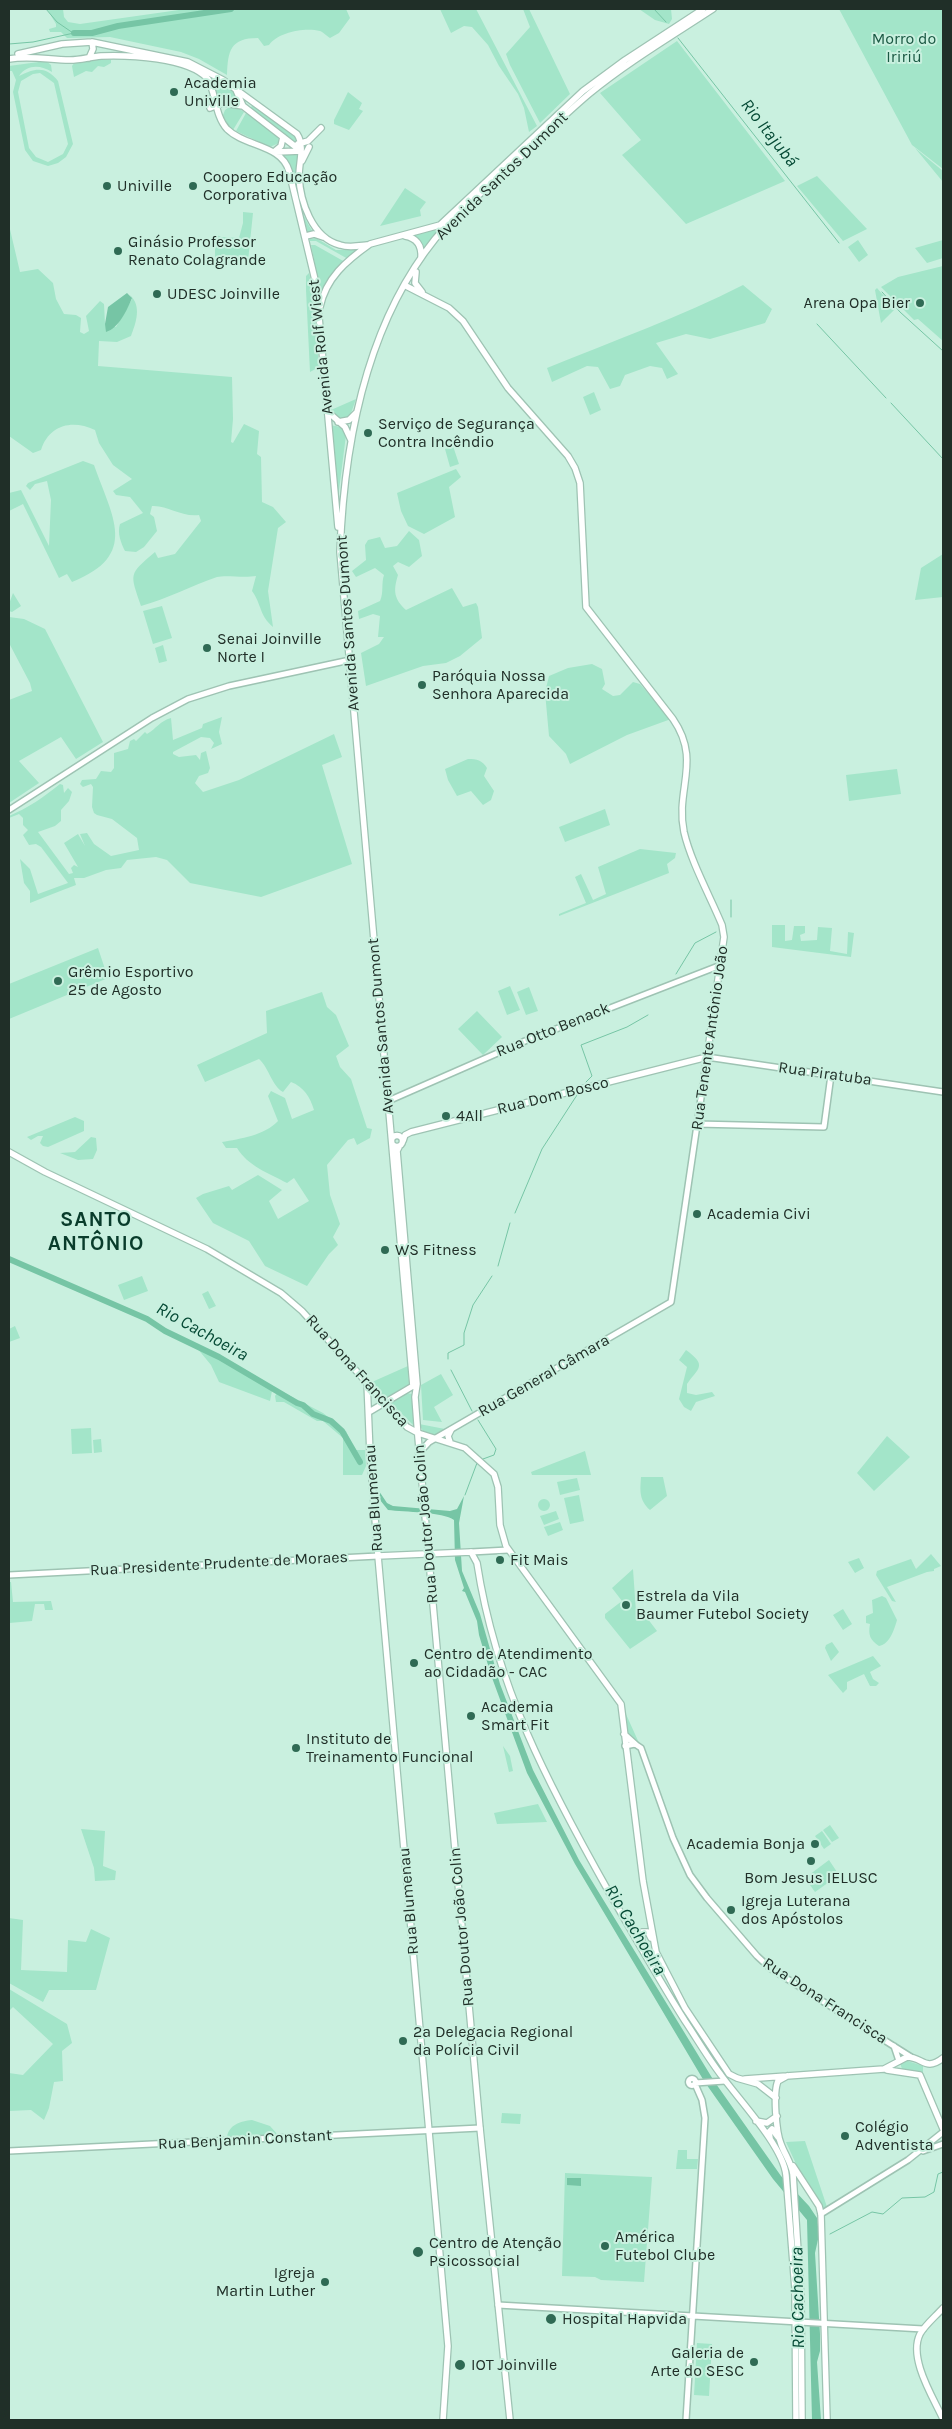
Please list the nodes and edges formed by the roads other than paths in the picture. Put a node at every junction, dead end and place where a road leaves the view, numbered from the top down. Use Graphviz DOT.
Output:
graph roads {
  1 [pos="703,9"];
  2 [pos="714,9"];
  3 [pos="92,42"];
  4 [pos="9,57"];
  5 [pos="89,58"];
  6 [pos="230,84"];
  7 [pos="213,106"];
  8 [pos="243,106"];
  9 [pos="219,112"];
  10 [pos="321,128"];
  11 [pos="284,136"];
  12 [pos="294,144"];
  13 [pos="301,144"];
  14 [pos="309,147"];
  15 [pos="301,151"];
  16 [pos="273,152"];
  17 [pos="300,166"];
  18 [pos="306,236"];
  19 [pos="323,236"];
  20 [pos="402,236"];
  21 [pos="370,244"];
  22 [pos="430,246"];
  23 [pos="420,260"];
  24 [pos="406,286"];
  25 [pos="425,296"];
  26 [pos="319,314"];
  27 [pos="328,412"];
  28 [pos="357,412"];
  29 [pos="329,422"];
  30 [pos="339,422"];
  31 [pos="351,440"];
  32 [pos="340,552"];
  33 [pos="350,660"];
  34 [pos="9,810"];
  35 [pos="721,965"];
  36 [pos="707,1057"];
  37 [pos="832,1075"];
  38 [pos="943,1092"];
  39 [pos="388,1101"];
  40 [pos="698,1124"];
  41 [pos="392,1142"];
  42 [pos="401,1144"];
  43 [pos="9,1152"];
  44 [pos="671,1302"];
  45 [pos="367,1382"];
  46 [pos="411,1387"];
  47 [pos="415,1397"];
  48 [pos="385,1402"];
  49 [pos="368,1412"];
  50 [pos="452,1430"];
  51 [pos="418,1433"];
  52 [pos="436,1438"];
  53 [pos="450,1442"];
  54 [pos="419,1453"];
  55 [pos="508,1550"];
  56 [pos="471,1552"];
  57 [pos="428,1554"];
  58 [pos="378,1556"];
  59 [pos="9,1575"];
  60 [pos="624,1733"];
  61 [pos="635,1744"];
  62 [pos="625,1746"];
  63 [pos="654,1944"];
  64 [pos="644,1952"];
  65 [pos="894,2046"];
  66 [pos="911,2057"];
  67 [pos="943,2058"];
  68 [pos="899,2060"];
  69 [pos="880,2069"];
  70 [pos="900,2070"];
  71 [pos="720,2073"];
  72 [pos="787,2076"];
  73 [pos="725,2080"];
  74 [pos="741,2080"];
  75 [pos="715,2081"];
  76 [pos="776,2098"];
  77 [pos="778,2116"];
  78 [pos="941,2116"];
  79 [pos="756,2122"];
  80 [pos="480,2128"];
  81 [pos="429,2130"];
  82 [pos="943,2131"];
  83 [pos="780,2143"];
  84 [pos="943,2144"];
  85 [pos="773,2145"];
  86 [pos="9,2151"];
  87 [pos="918,2153"];
  88 [pos="791,2162"];
  89 [pos="821,2214"];
  90 [pos="498,2305"];
  91 [pos="943,2310"];
  92 [pos="692,2316"];
  93 [pos="801,2322"];
  94 [pos="822,2323"];
  95 [pos="926,2328"];
  96 [pos="943,2419"];
  97 [pos="443,2420"];
  98 [pos="510,2420"];
  99 [pos="686,2420"];
  100 [pos="796,2420"];
  101 [pos="802,2420"];
  102 [pos="827,2420"];
  1 -- 20 [label="main road, Avenida Santos Dumont"];
  2 -- 22 [label="main road, Avenida Santos Dumont"];
  3 -- 4 [label="main road"];
  3 -- 5 [label="main road"];
  3 -- 6 [label="main road"];
  4 -- 5 [label="main road"];
  5 -- 7 [label="main road"];
  6 -- 8 [label="main road"];
  6 -- 13 [label="main road"];
  7 -- 8 [label="main road"];
  7 -- 9 [label="main road"];
  8 -- 9 [label="main road"];
  8 -- 11 [label="main road"];
  9 -- 16 [label="main road"];
  10 -- 13 [label="main road"];
  11 -- 12 [label="main road"];
  11 -- 16 [label="main road"];
  12 -- 13 [label="main road"];
  12 -- 15 [label="main road"];
  13 -- 15 [label="main road"];
  14 -- 17 [label="main road"];
  15 -- 16 [label="main road"];
  15 -- 17 [label="main road"];
  16 -- 18 [label="main road, Avenida Rolf Wiest"];
  17 -- 19 [label="main road"];
  18 -- 19 [label="main road"];
  18 -- 26 [label="main road, Avenida Rolf Wiest"];
  19 -- 21 [label="main road"];
  20 -- 21 [label="main road, Avenida Santos Dumont"];
  20 -- 23 [label="main road"];
  21 -- 26 [label="main road"];
  22 -- 23 [label="main road, Avenida Santos Dumont"];
  22 -- 25 [label="main road"];
  23 -- 24 [label="main road, Avenida Santos Dumont"];
  24 -- 25 [label="main road, Rua Tenente Antônio João"];
  24 -- 28 [label="main road, Avenida Santos Dumont"];
  25 -- 35 [label="main road, Rua Tenente Antônio João"];
  26 -- 27 [label="main road, Avenida Rolf Wiest"];
  27 -- 29 [label="main road, Avenida Rolf Wiest"];
  27 -- 30 [label="main road"];
  28 -- 30 [label="main road"];
  28 -- 31 [label="main road, Avenida Santos Dumont"];
  29 -- 30 [label="main road"];
  29 -- 32 [label="main road, Avenida Rolf Wiest"];
  30 -- 31 [label="main road"];
  31 -- 32 [label="main road, Avenida Santos Dumont"];
  32 -- 33 [label="main road, Avenida Santos Dumont"];
  33 -- 34 [label="main road"];
  33 -- 39 [label="main road, Avenida Santos Dumont"];
  35 -- 36 [label="main road, Rua Tenente Antônio João"];
  35 -- 39 [label="main road, Rua Otto Benack"];
  36 -- 37 [label="main road, Rua Piratuba"];
  36 -- 40 [label="main road, Rua Tenente Antônio João"];
  36 -- 42 [label="main road, Rua Dom Bosco"];
  37 -- 38 [label="main road, Rua Piratuba"];
  37 -- 40 [label="main road"];
  39 -- 41 [label="main road, Avenida Santos Dumont"];
  40 -- 44 [label="main road, Rua Tenente Antônio João"];
  41 -- 42 [label="main road"];
  41 -- 42 [label="main road"];
  41 -- 46 [label="main road, Avenida Santos Dumont"];
  42 -- 47 [label="main road"];
  43 -- 45 [label="main road, Rua Dona Francisca"];
  44 -- 50 [label="main road, Rua General Câmara"];
  45 -- 48 [label="main road, Rua Dona Francisca"];
  45 -- 49 [label="main road, Rua Blumenau"];
  46 -- 47 [label="main road"];
  46 -- 48 [label="main road"];
  47 -- 51 [label="main road"];
  48 -- 49 [label="main road"];
  48 -- 51 [label="main road, Rua Dona Francisca"];
  49 -- 58 [label="main road, Rua Blumenau"];
  50 -- 52 [label="main road, Rua General Câmara"];
  50 -- 53 [label="main road"];
  51 -- 52 [label="main road, Rua Dona Francisca"];
  51 -- 54 [label="main road, Rua Doutor João Colin"];
  52 -- 53 [label="main road, Rua Dona Francisca"];
  52 -- 54 [label="main road, Rua General Câmara"];
  53 -- 55 [label="main road, Rua Dona Francisca"];
  54 -- 57 [label="main road, Rua Doutor João Colin"];
  55 -- 56 [label="main road"];
  55 -- 60 [label="main road, Rua Dona Francisca"];
  56 -- 57 [label="main road, Rua Presidente Prudente de Moraes"];
  56 -- 64 [label="main road"];
  57 -- 58 [label="main road, Rua Presidente Prudente de Moraes"];
  57 -- 80 [label="main road, Rua Doutor João Colin"];
  58 -- 59 [label="main road, Rua Presidente Prudente de Moraes"];
  58 -- 81 [label="main road, Rua Blumenau"];
  60 -- 61 [label="main road"];
  60 -- 62 [label="main road"];
  61 -- 62 [label="main road"];
  61 -- 65 [label="main road, Rua Dona Francisca"];
  62 -- 63 [label="main road"];
  63 -- 64 [label="main road"];
  63 -- 74 [label="main road"];
  64 -- 71 [label="main road"];
  65 -- 66 [label="main road, Rua Dona Francisca"];
  65 -- 68 [label="main road, Rua Dona Francisca"];
  66 -- 67 [label="main road"];
  66 -- 68 [label="main road"];
  68 -- 69 [label="main road"];
  68 -- 70 [label="main road, Rua Dona Francisca"];
  69 -- 70 [label="main road"];
  69 -- 72 [label="main road"];
  70 -- 78 [label="main road"];
  71 -- 73 [label="main road"];
  71 -- 75 [label="main road"];
  72 -- 74 [label="main road"];
  72 -- 76 [label="main road"];
  73 -- 75 [label="main road"];
  73 -- 79 [label="main road"];
  74 -- 76 [label="main road"];
  75 -- 92 [label="main road"];
  76 -- 77 [label="main road"];
  77 -- 79 [label="main road"];
  77 -- 83 [label="main road"];
  78 -- 82 [label="main road"];
  79 -- 85 [label="main road"];
  80 -- 81 [label="main road, Rua Benjamin Constant"];
  80 -- 90 [label="main road, Rua Doutor João Colin"];
  81 -- 86 [label="main road, Rua Benjamin Constant"];
  81 -- 97 [label="main road, Rua Blumenau"];
  82 -- 87 [label="main road"];
  83 -- 85 [label="main road"];
  83 -- 88 [label="main road"];
  84 -- 87 [label="main road"];
  85 -- 93 [label="main road"];
  87 -- 89 [label="main road"];
  88 -- 89 [label="main road"];
  88 -- 93 [label="main road"];
  89 -- 94 [label="main road"];
  90 -- 92 [label="main road"];
  90 -- 98 [label="main road, Rua Doutor João Colin"];
  91 -- 95 [label="main road"];
  92 -- 93 [label="main road"];
  92 -- 99 [label="main road"];
  93 -- 94 [label="main road"];
  93 -- 100 [label="main road"];
  93 -- 101 [label="main road"];
  94 -- 95 [label="main road"];
  94 -- 102 [label="main road"];
  95 -- 96 [label="main road"];
}
